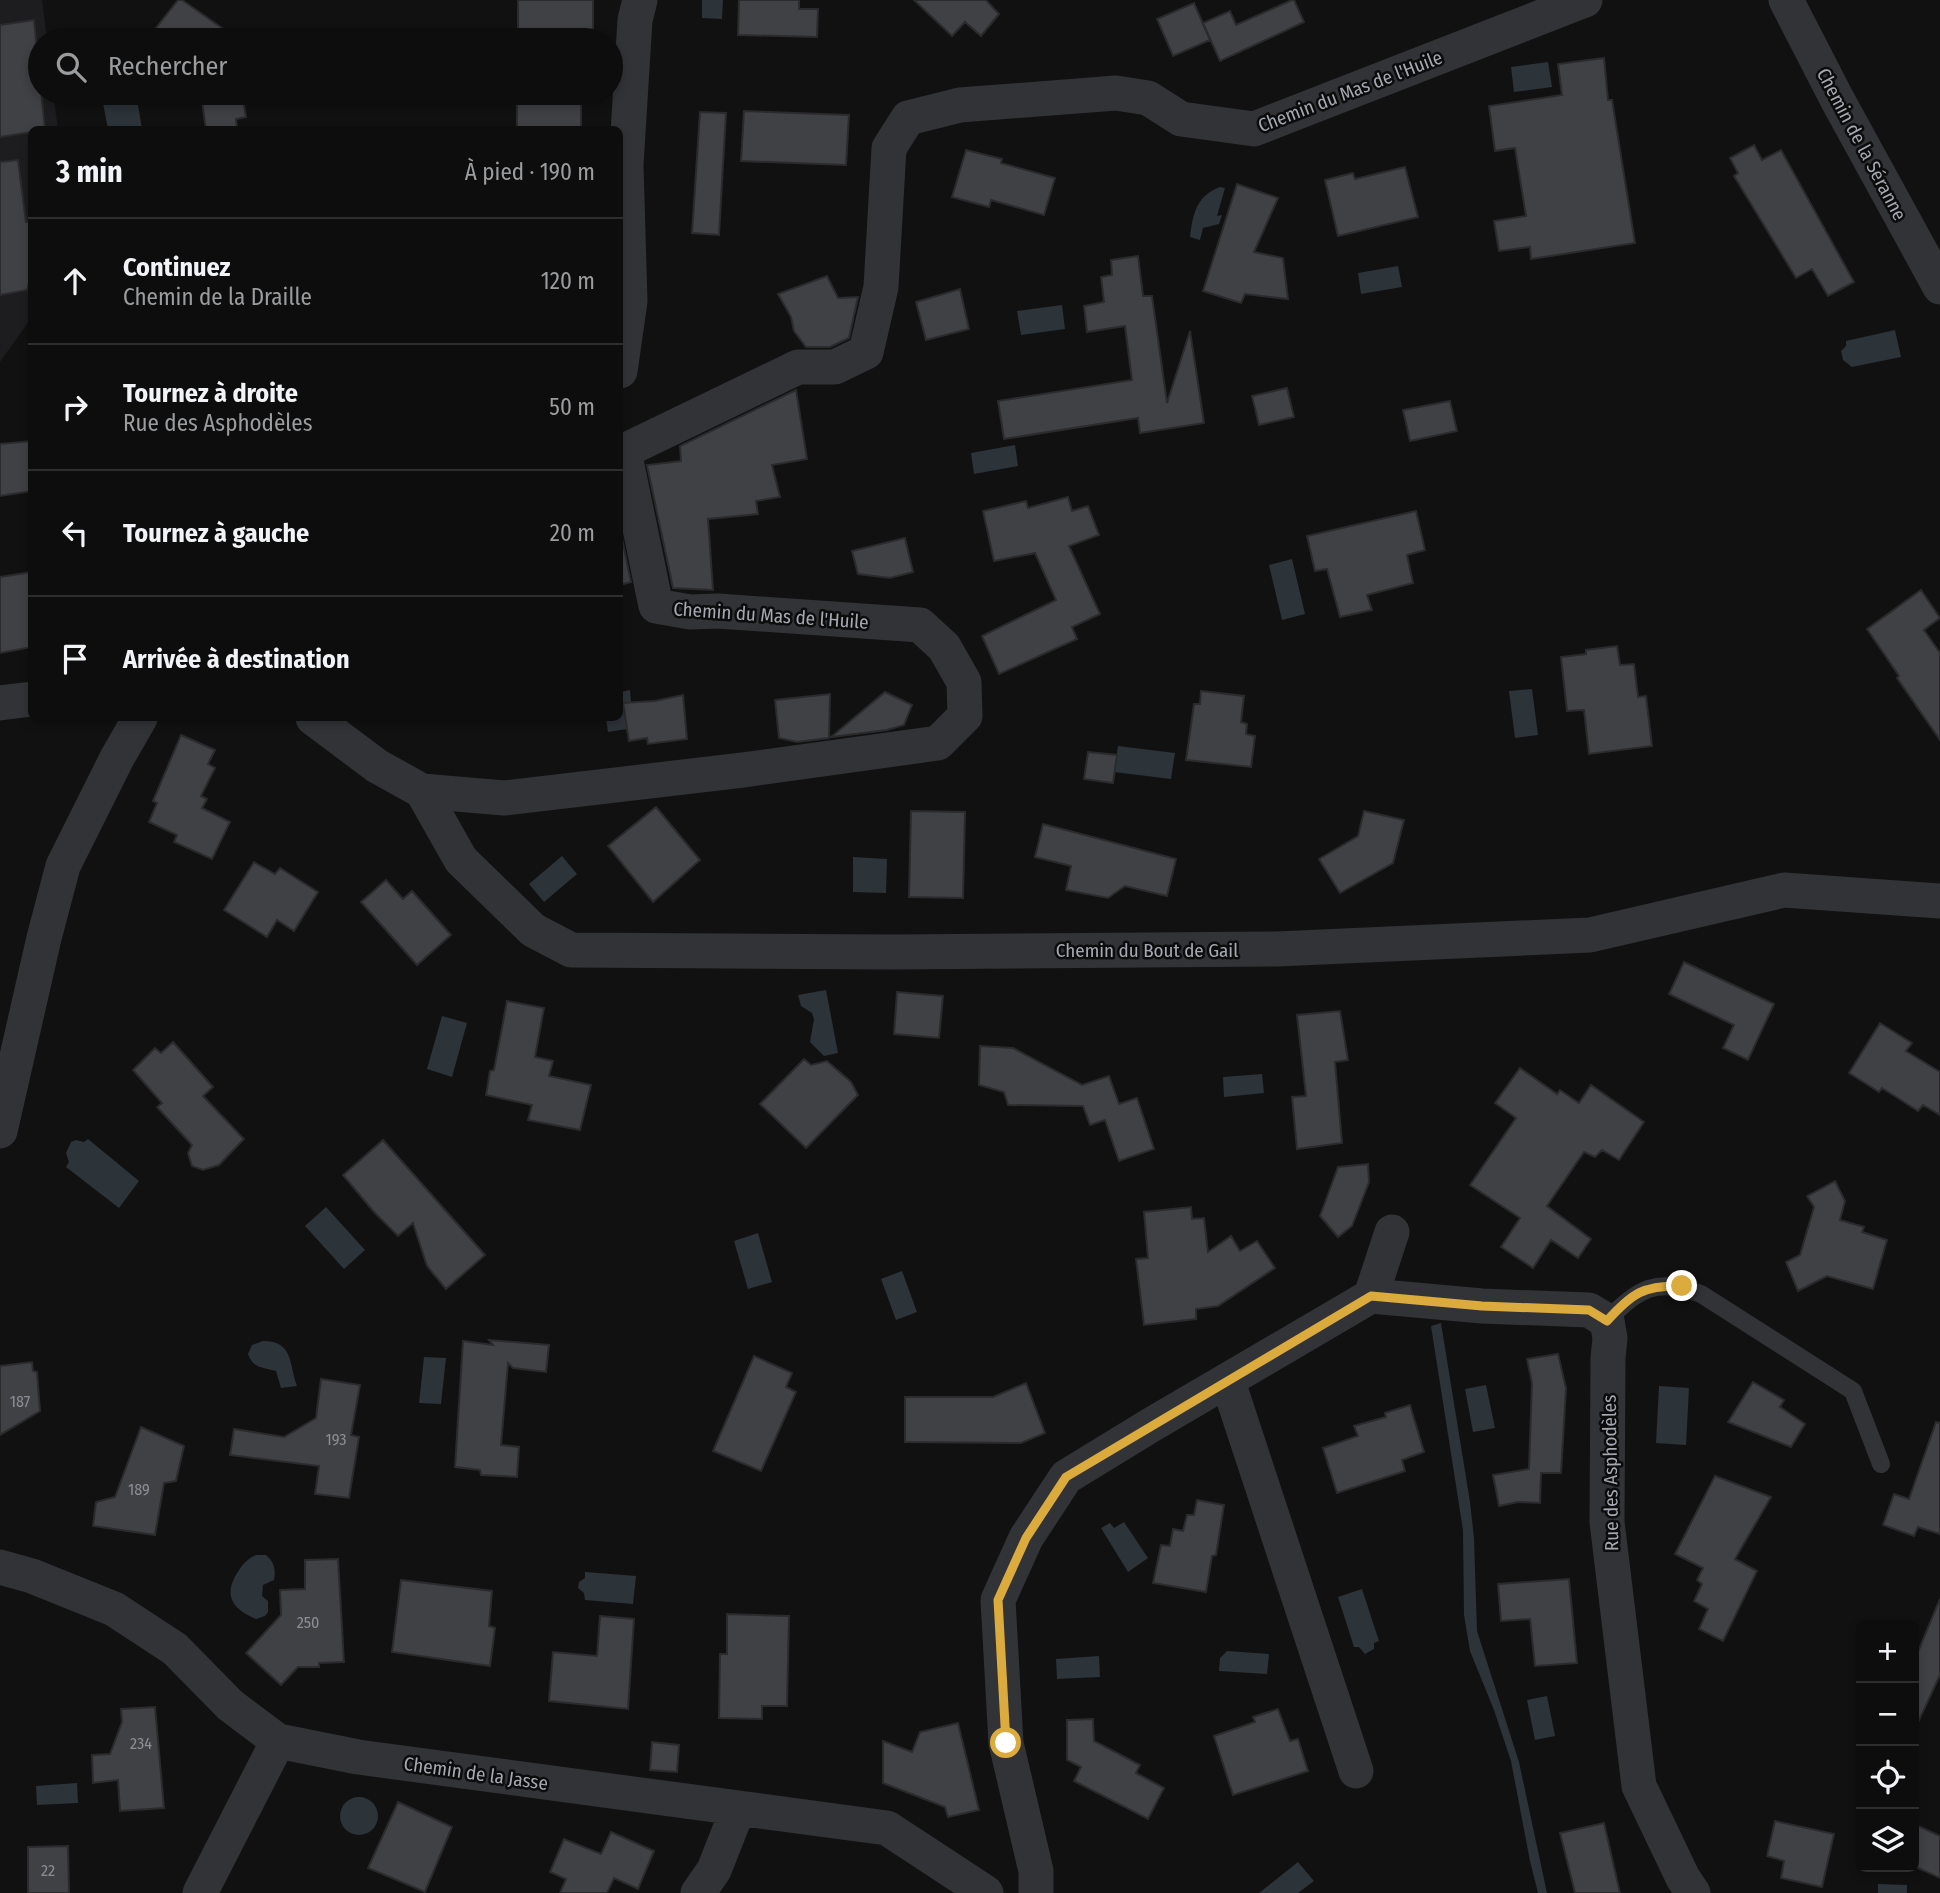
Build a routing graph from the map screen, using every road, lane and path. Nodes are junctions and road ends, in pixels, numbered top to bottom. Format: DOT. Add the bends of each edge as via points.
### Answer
graph roads {
  1 [pos="640,0"];
  2 [pos="1586,0"];
  3 [pos="1786,0"];
  4 [pos="1940,287"];
  5 [pos="623,350"];
  6 [pos="623,435"];
  7 [pos="623,440"];
  8 [pos="28,700"];
  9 [pos="0,703"];
  10 [pos="138,721"];
  11 [pos="317,721"];
  12 [pos="422,791"];
  13 [pos="1940,901"];
  14 [pos="0,1131"];
  15 [pos="1392,1232"];
  16 [pos="1371,1296"];
  17 [pos="1607,1321"];
  18 [pos="1228,1382"];
  19 [pos="1881,1464"];
  20 [pos="0,1567"];
  21 [pos="278,1741"];
  22 [pos="1356,1770"];
  23 [pos="738,1809"];
  24 [pos="200,1893"];
  25 [pos="698,1893"];
  26 [pos="986,1893"];
  27 [pos="1036,1893"];
  28 [pos="1693,1893"];
  1 -- 5 [label="street" via="626,165 630,301"];
  2 -- 6 [label="street, Chemin du Mas de l'Huile" via="1254,130 1181,119 1148,98 1116,93 960,105 908,118 889,148 881,287 866,352 835,367 798,367"];
  3 -- 4 [label="street, Chemin de la Séranne"];
  7 -- 12 [label="street, Chemin du Mas de l'Huile" via="656,606 690,612 920,625 944,647 964,682 965,716 938,743 756,769 504,798"];
  8 -- 9 [label="street"];
  10 -- 14 [label="street" via="63,866"];
  11 -- 12 [label="street, Chemin du Mas de l'Huile" via="377,766"];
  12 -- 13 [label="street, Chemin du Bout de Gail" via="461,860 533,930 571,950 1277,948 1590,935 1784,890"];
  15 -- 16 [label="street"];
  16 -- 17 [label="street" via="1589,1310"];
  16 -- 18 [label="street"];
  17 -- 19 [label="lane" via="1626,1300 1656,1285 1682,1286 1701,1294 1853,1391"];
  17 -- 28 [label="street, Rue des Asphodèles" via="1607,1522 1639,1786"];
  18 -- 22 [label="street"];
  18 -- 27 [label="street" via="1066,1477 1026,1538 998,1600 1006,1743 1036,1871"];
  20 -- 21 [label="street, Chemin de la Jasse" via="114,1609 175,1649 230,1705"];
  21 -- 23 [label="street, Chemin de la Jasse" via="358,1757"];
  21 -- 24 [label="street"];
  23 -- 25 [label="street" via="715,1870"];
  23 -- 26 [label="street, Chemin de la Jasse" via="887,1828"];
}
